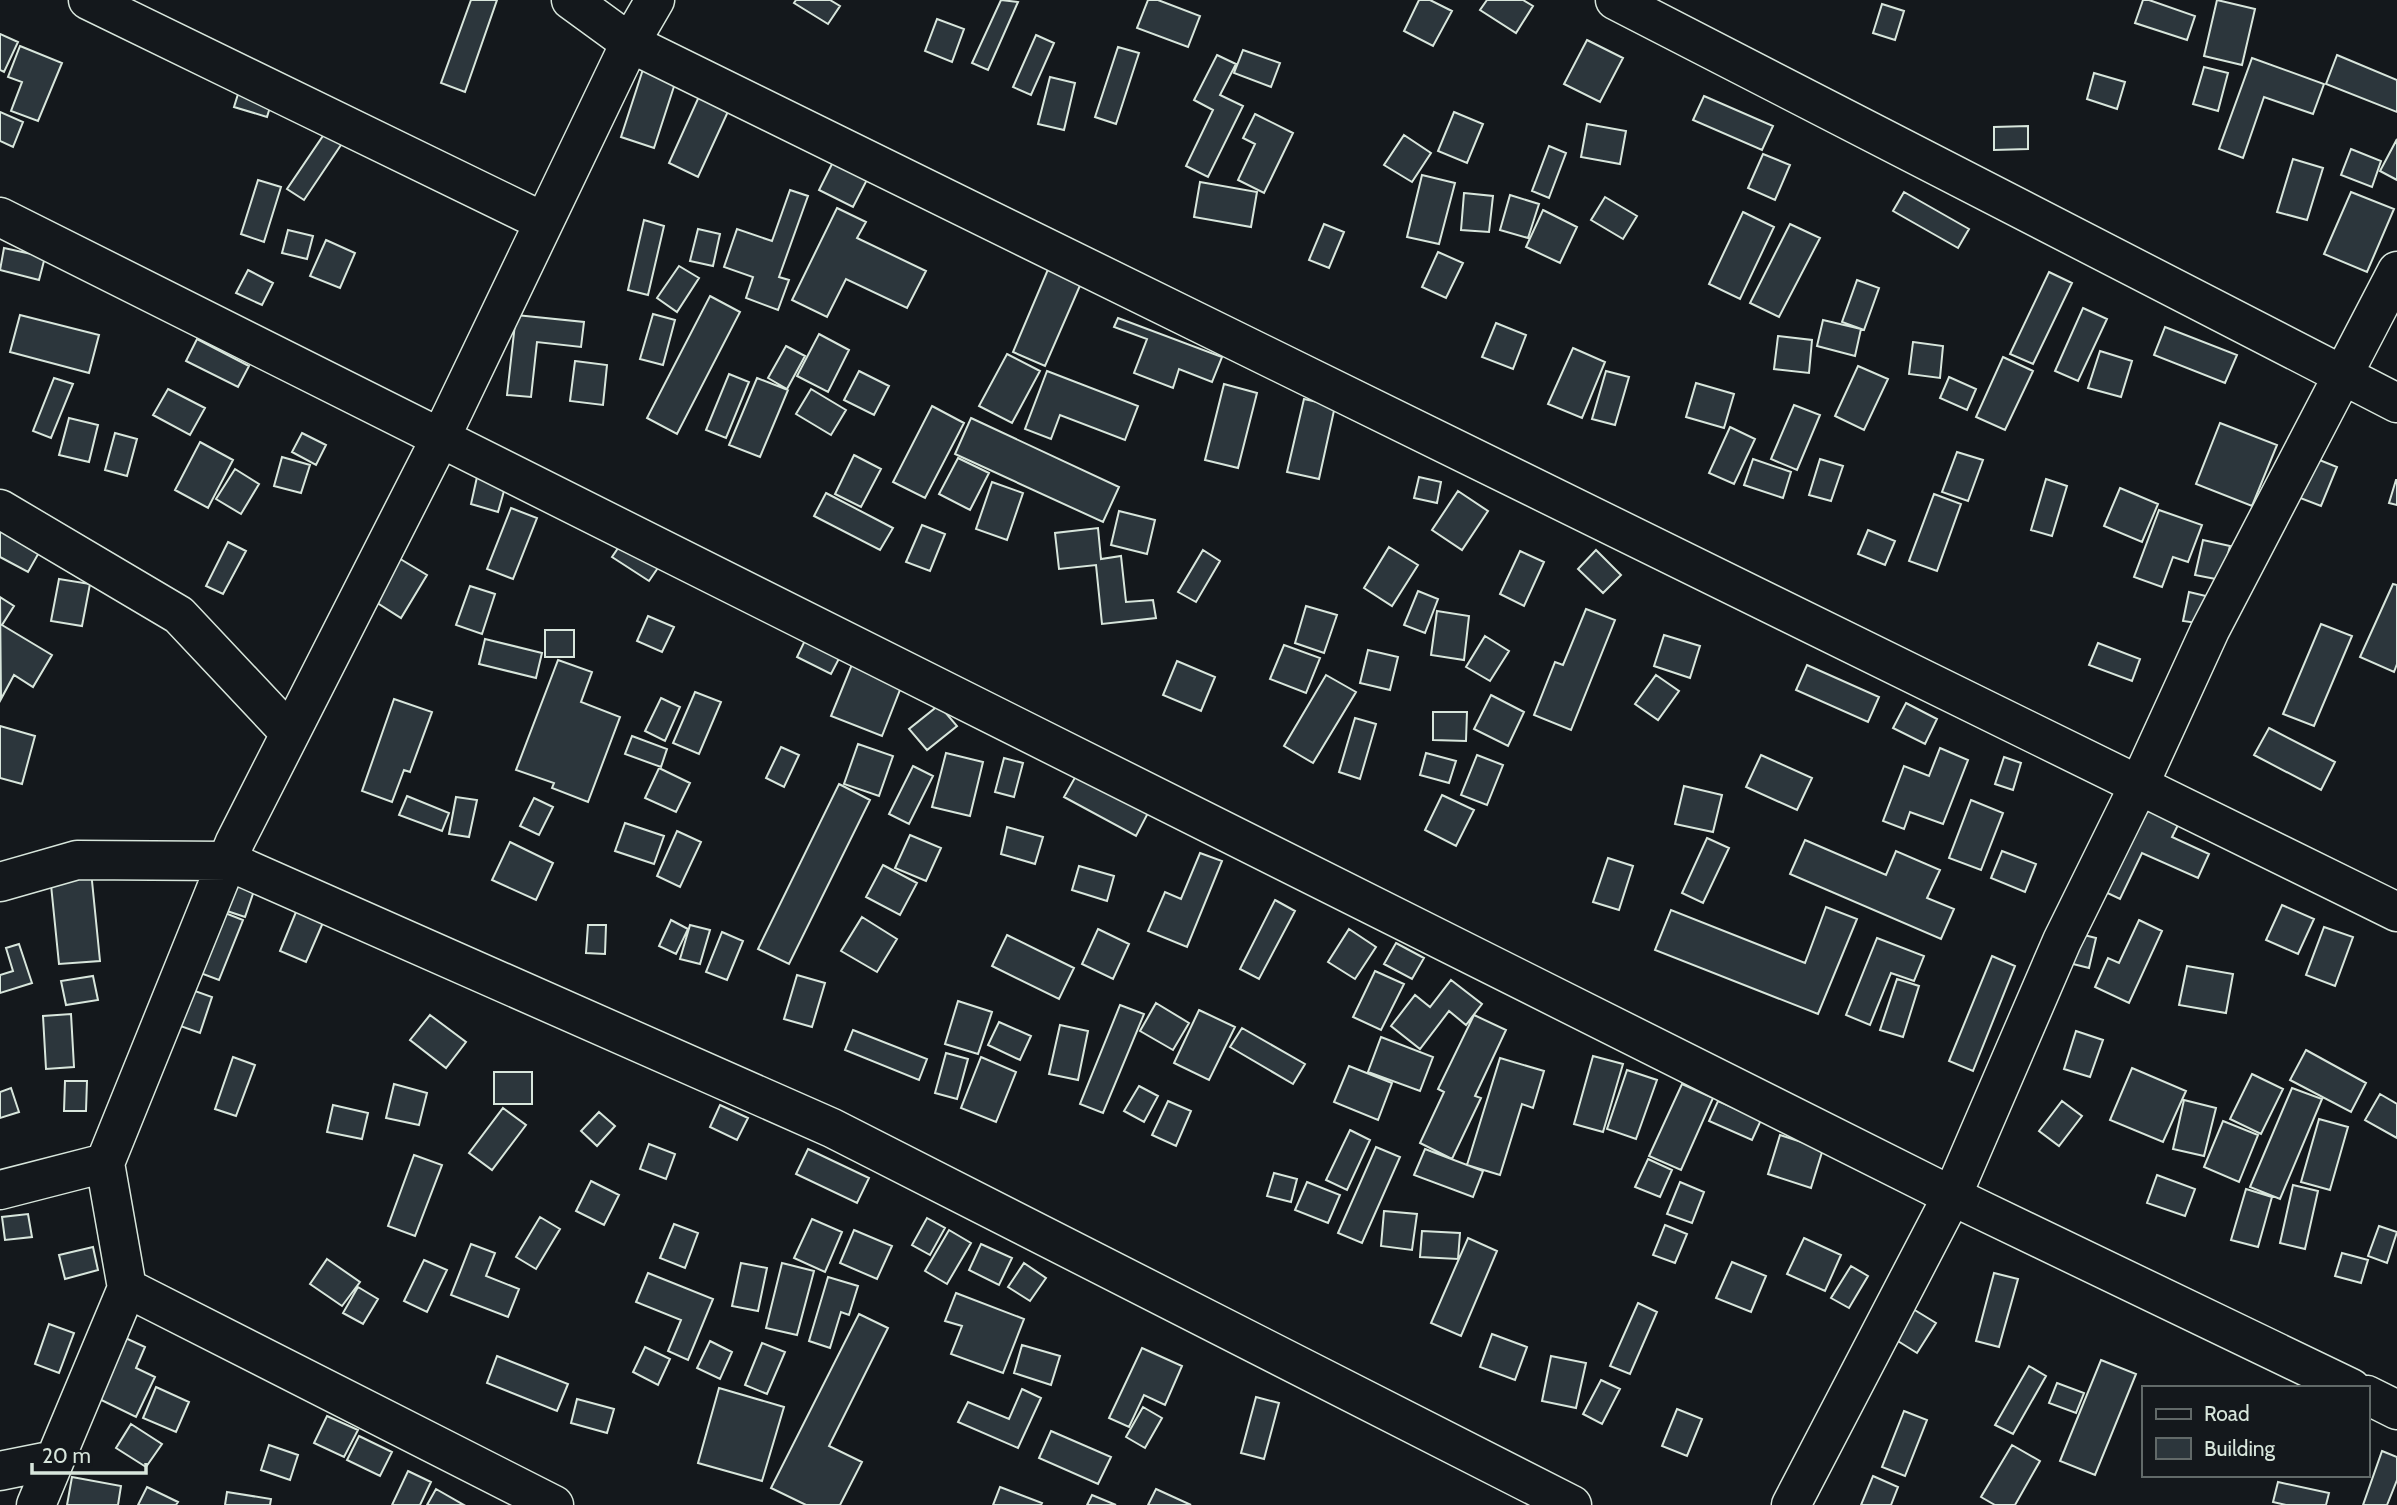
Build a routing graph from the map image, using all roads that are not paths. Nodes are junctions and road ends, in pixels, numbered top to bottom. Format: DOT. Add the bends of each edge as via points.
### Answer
graph roads {
  1 [pos="88,0"];
  2 [pos="571,0"];
  3 [pos="655,0"];
  4 [pos="1615,0"];
  5 [pos="630,43"];
  6 [pos="0,217"];
  7 [pos="544,222"];
  8 [pos="2397,271"];
  9 [pos="2344,376"];
  10 [pos="2397,403"];
  11 [pos="440,439"];
  12 [pos="0,509"];
  13 [pos="290,733"];
  14 [pos="2139,785"];
  15 [pos="228,861"];
  16 [pos="0,882"];
  17 [pos="2397,912"];
  18 [pos="105,1163"];
  19 [pos="0,1189"];
  20 [pos="1952,1196"];
  21 [pos="127,1288"];
  22 [pos="2347,1386"];
  23 [pos="2369,1396"];
  24 [pos="2397,1410"];
  25 [pos="54,1460"];
  26 [pos="0,1471"];
  27 [pos="36,1505"];
  28 [pos="554,1505"];
  29 [pos="1572,1505"];
  30 [pos="1791,1505"];
  1 -- 7 [label="street"];
  2 -- 5 [label="street"];
  3 -- 5 [label="street"];
  4 -- 9 [label="street"];
  5 -- 7 [label="street"];
  5 -- 14 [label="street"];
  6 -- 11 [label="street"];
  7 -- 11 [label="street"];
  8 -- 9 [label="street"];
  9 -- 10 [label="street"];
  9 -- 14 [label="street" via="2210,630"];
  11 -- 13 [label="street"];
  11 -- 20 [label="street"];
  12 -- 13 [label="street" via="179,615"];
  13 -- 15 [label="street"];
  14 -- 17 [label="street"];
  14 -- 20 [label="street" via="2062,940"];
  15 -- 16 [label="street" via="77,860"];
  15 -- 18 [label="street"];
  15 -- 29 [label="street" via="832,1128"];
  18 -- 19 [label="street"];
  18 -- 21 [label="street"];
  20 -- 22 [label="street"];
  20 -- 30 [label="street"];
  21 -- 25 [label="street"];
  21 -- 28 [label="street"];
  23 -- 24 [label="street"];
  25 -- 26 [label="street"];
  25 -- 27 [label="street"];
}
